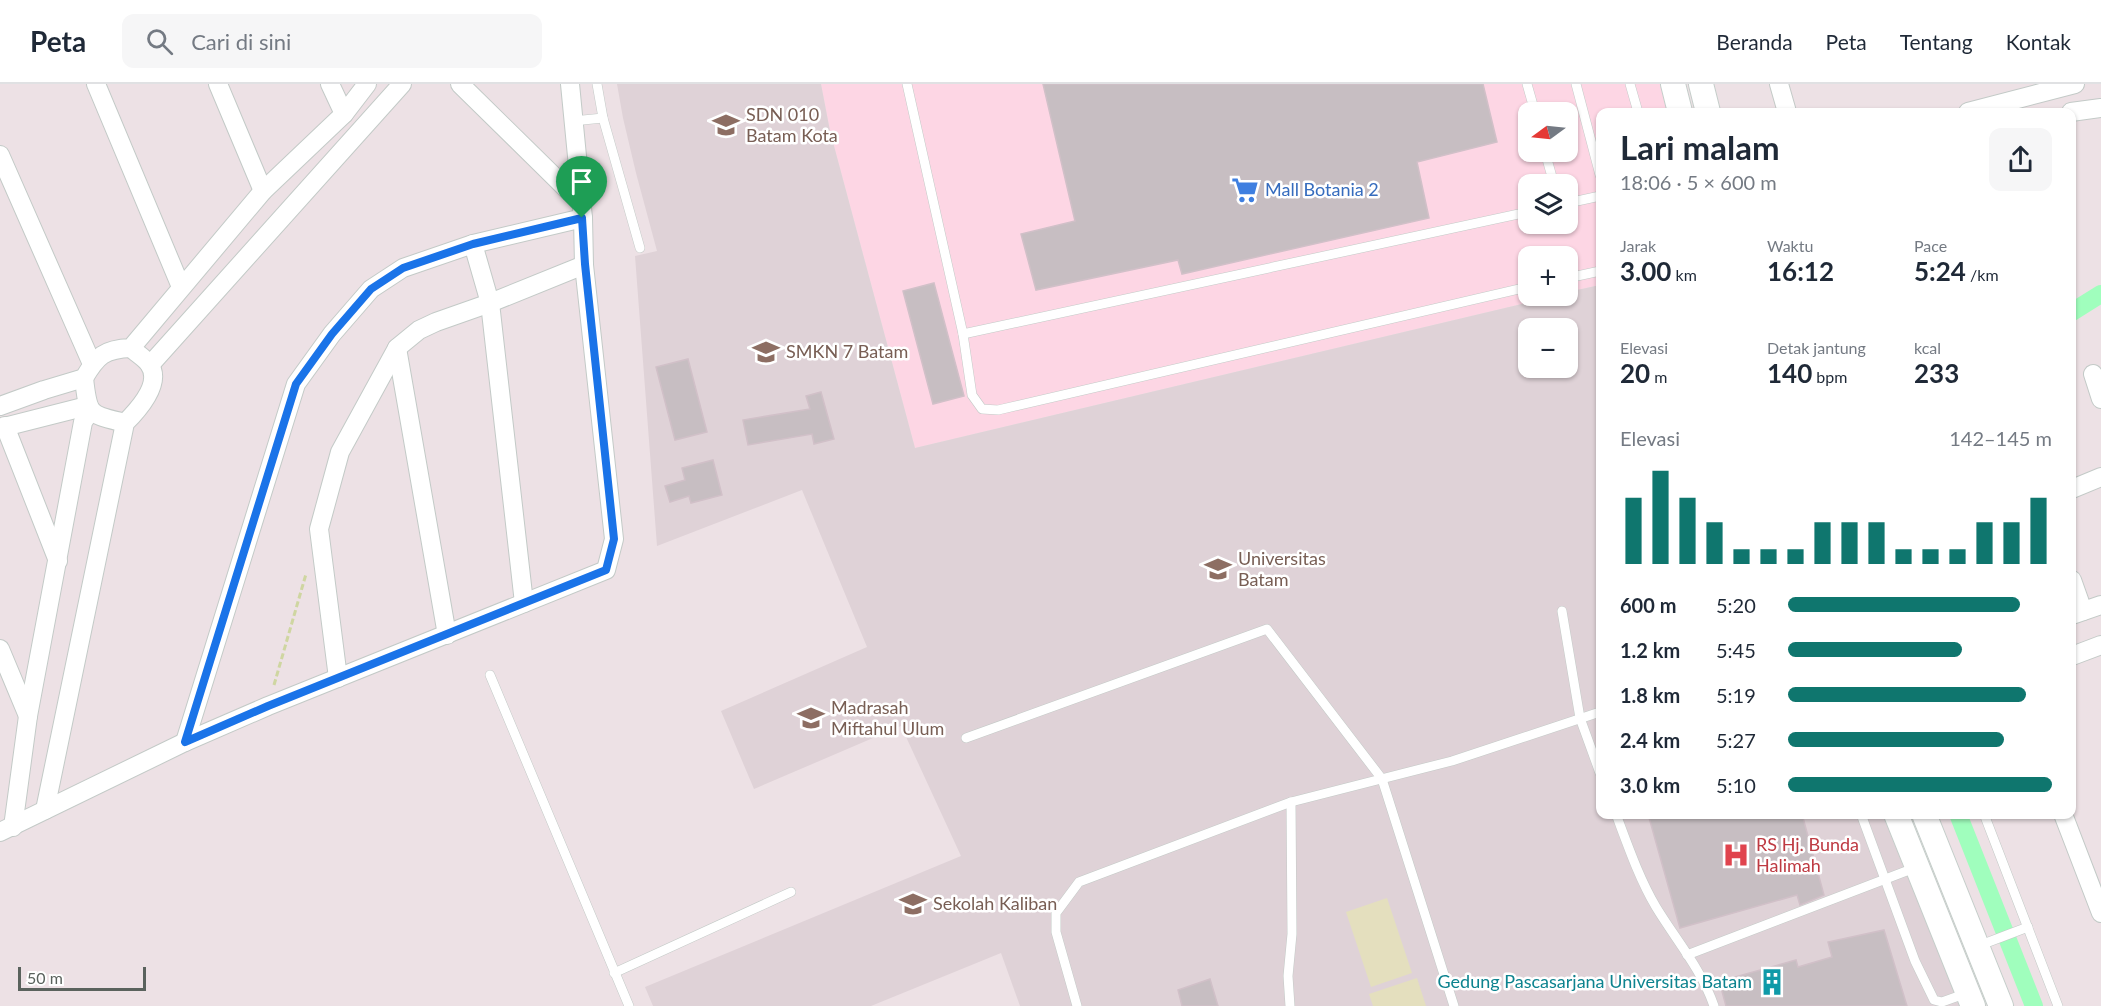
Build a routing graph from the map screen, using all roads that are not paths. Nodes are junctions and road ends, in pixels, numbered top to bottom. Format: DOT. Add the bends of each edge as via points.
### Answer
graph roads {
  1 [pos="96,84"];
  2 [pos="218,84"];
  3 [pos="330,84"];
  4 [pos="368,84"];
  5 [pos="402,84"];
  6 [pos="460,84"];
  7 [pos="570,84"];
  8 [pos="597,84"];
  9 [pos="908,84"];
  10 [pos="1527,84"];
  11 [pos="1576,84"];
  12 [pos="1630,84"];
  13 [pos="1673,84"];
  14 [pos="1701,84"];
  15 [pos="1779,84"];
  16 [pos="2073,84"];
  17 [pos="1532,102"];
  18 [pos="1637,108"];
  19 [pos="1679,108"];
  20 [pos="1707,108"];
  21 [pos="1786,108"];
  22 [pos="1983,108"];
  23 [pos="2074,108"];
  24 [pos="2101,108"];
  25 [pos="2076,112"];
  26 [pos="344,114"];
  27 [pos="603,118"];
  28 [pos="573,121"];
  29 [pos="0,155"];
  30 [pos="1596,160"];
  31 [pos="263,191"];
  32 [pos="1596,197"];
  33 [pos="1578,201"];
  34 [pos="581,210"];
  35 [pos="1518,214"];
  36 [pos="473,244"];
  37 [pos="640,248"];
  38 [pos="585,264"];
  39 [pos="1596,272"];
  40 [pos="1578,276"];
  41 [pos="181,287"];
  42 [pos="1518,289"];
  43 [pos="490,303"];
  44 [pos="963,334"];
  45 [pos="131,348"];
  46 [pos="397,348"];
  47 [pos="150,365"];
  48 [pos="88,371"];
  49 [pos="2092,374"];
  50 [pos="2101,399"];
  51 [pos="0,406"];
  52 [pos="89,408"];
  53 [pos="125,423"];
  54 [pos="3,427"];
  55 [pos="2101,477"];
  56 [pos="2076,487"];
  57 [pos="58,561"];
  58 [pos="524,603"];
  59 [pos="2101,605"];
  60 [pos="1562,611"];
  61 [pos="2077,613"];
  62 [pos="447,635"];
  63 [pos="0,649"];
  64 [pos="2099,651"];
  65 [pos="2076,655"];
  66 [pos="490,675"];
  67 [pos="338,678"];
  68 [pos="1596,713"];
  69 [pos="28,716"];
  70 [pos="1580,718"];
  71 [pos="966,738"];
  72 [pos="185,742"];
  73 [pos="1596,762"];
  74 [pos="1382,779"];
  75 [pos="1291,802"];
  76 [pos="45,810"];
  77 [pos="1618,819"];
  78 [pos="1863,819"];
  79 [pos="1898,819"];
  80 [pos="1926,819"];
  81 [pos="1986,819"];
  82 [pos="2065,819"];
  83 [pos="6,830"];
  84 [pos="1917,867"];
  85 [pos="1885,881"];
  86 [pos="791,892"];
  87 [pos="2101,913"];
  88 [pos="2028,927"];
  89 [pos="1987,942"];
  90 [pos="1687,955"];
  91 [pos="615,974"];
  92 [pos="1970,999"];
  93 [pos="629,1006"];
  94 [pos="1077,1006"];
  95 [pos="1290,1006"];
  96 [pos="1454,1006"];
  97 [pos="1714,1006"];
  98 [pos="2001,1006"];
  99 [pos="2058,1006"];
  1 -- 41 [label="street"];
  2 -- 31 [label="street"];
  3 -- 26 [label="street"];
  4 -- 26 [label="street"];
  5 -- 47 [label="street"];
  6 -- 34 [label="street"];
  7 -- 28 [label="street"];
  8 -- 27 [label="lane"];
  9 -- 44 [label="lane"];
  10 -- 17 [label="lane"];
  11 -- 30 [label="lane"];
  12 -- 18 [label="lane"];
  13 -- 19 [label="main road"];
  14 -- 20 [label="main road"];
  15 -- 21 [label="street"];
  16 -- 22 [label="street"];
  16 -- 23 [label="street"];
  24 -- 25 [label="street"];
  26 -- 31 [label="street"];
  27 -- 28 [label="lane"];
  27 -- 37 [label="lane"];
  28 -- 34 [label="street"];
  29 -- 48 [label="street"];
  31 -- 41 [label="street"];
  32 -- 33 [label="lane"];
  34 -- 36 [label="street"];
  34 -- 38 [label="street"];
  35 -- 44 [label="lane"];
  36 -- 43 [label="street"];
  36 -- 72 [label="street" via="403,268 371,289 296,384"];
  38 -- 43 [label="street"];
  38 -- 58 [label="street" via="614,539 606,570"];
  39 -- 40 [label="lane"];
  41 -- 45 [label="street"];
  42 -- 44 [label="lane" via="998,410 982,409 972,395"];
  43 -- 46 [label="street" via="418,330"];
  43 -- 58 [label="street"];
  45 -- 47 [label="street"];
  45 -- 48 [label="street" via="101,354"];
  46 -- 62 [label="street"];
  46 -- 67 [label="street" via="340,452 319,529"];
  47 -- 53 [label="street" via="154,378 147,395"];
  48 -- 51 [label="street"];
  48 -- 52 [label="street"];
  49 -- 50 [label="street"];
  52 -- 53 [label="street" via="101,417"];
  52 -- 54 [label="street"];
  52 -- 57 [label="street" via="83,422"];
  53 -- 76 [label="street"];
  54 -- 57 [label="street"];
  55 -- 56 [label="street"];
  57 -- 69 [label="street"];
  58 -- 62 [label="street"];
  59 -- 61 [label="street"];
  60 -- 70 [label="lane"];
  62 -- 67 [label="street"];
  63 -- 69 [label="street"];
  64 -- 65 [label="street"];
  66 -- 91 [label="lane"];
  67 -- 72 [label="street"];
  68 -- 70 [label="lane"];
  69 -- 83 [label="street"];
  70 -- 73 [label="lane"];
  70 -- 74 [label="lane" via="1452,761"];
  71 -- 74 [label="lane" via="1267,629"];
  72 -- 76 [label="street"];
  74 -- 75 [label="lane"];
  74 -- 96 [label="lane"];
  75 -- 94 [label="lane" via="1079,882 1056,913 1056,932"];
  75 -- 95 [label="lane"];
  76 -- 83 [label="street"];
  77 -- 90 [label="lane" via="1656,907"];
  78 -- 85 [label="lane"];
  79 -- 84 [label="main road"];
  80 -- 89 [label="main road"];
  81 -- 88 [label="lane"];
  82 -- 87 [label="street"];
  84 -- 85 [label="lane"];
  84 -- 92 [label="main road"];
  85 -- 90 [label="lane"];
  85 -- 92 [label="lane" via="1934,1000"];
  86 -- 91 [label="lane"];
  88 -- 89 [label="lane"];
  88 -- 99 [label="lane"];
  89 -- 98 [label="main road"];
  90 -- 97 [label="lane" via="1707,985"];
  91 -- 93 [label="lane"];
}
